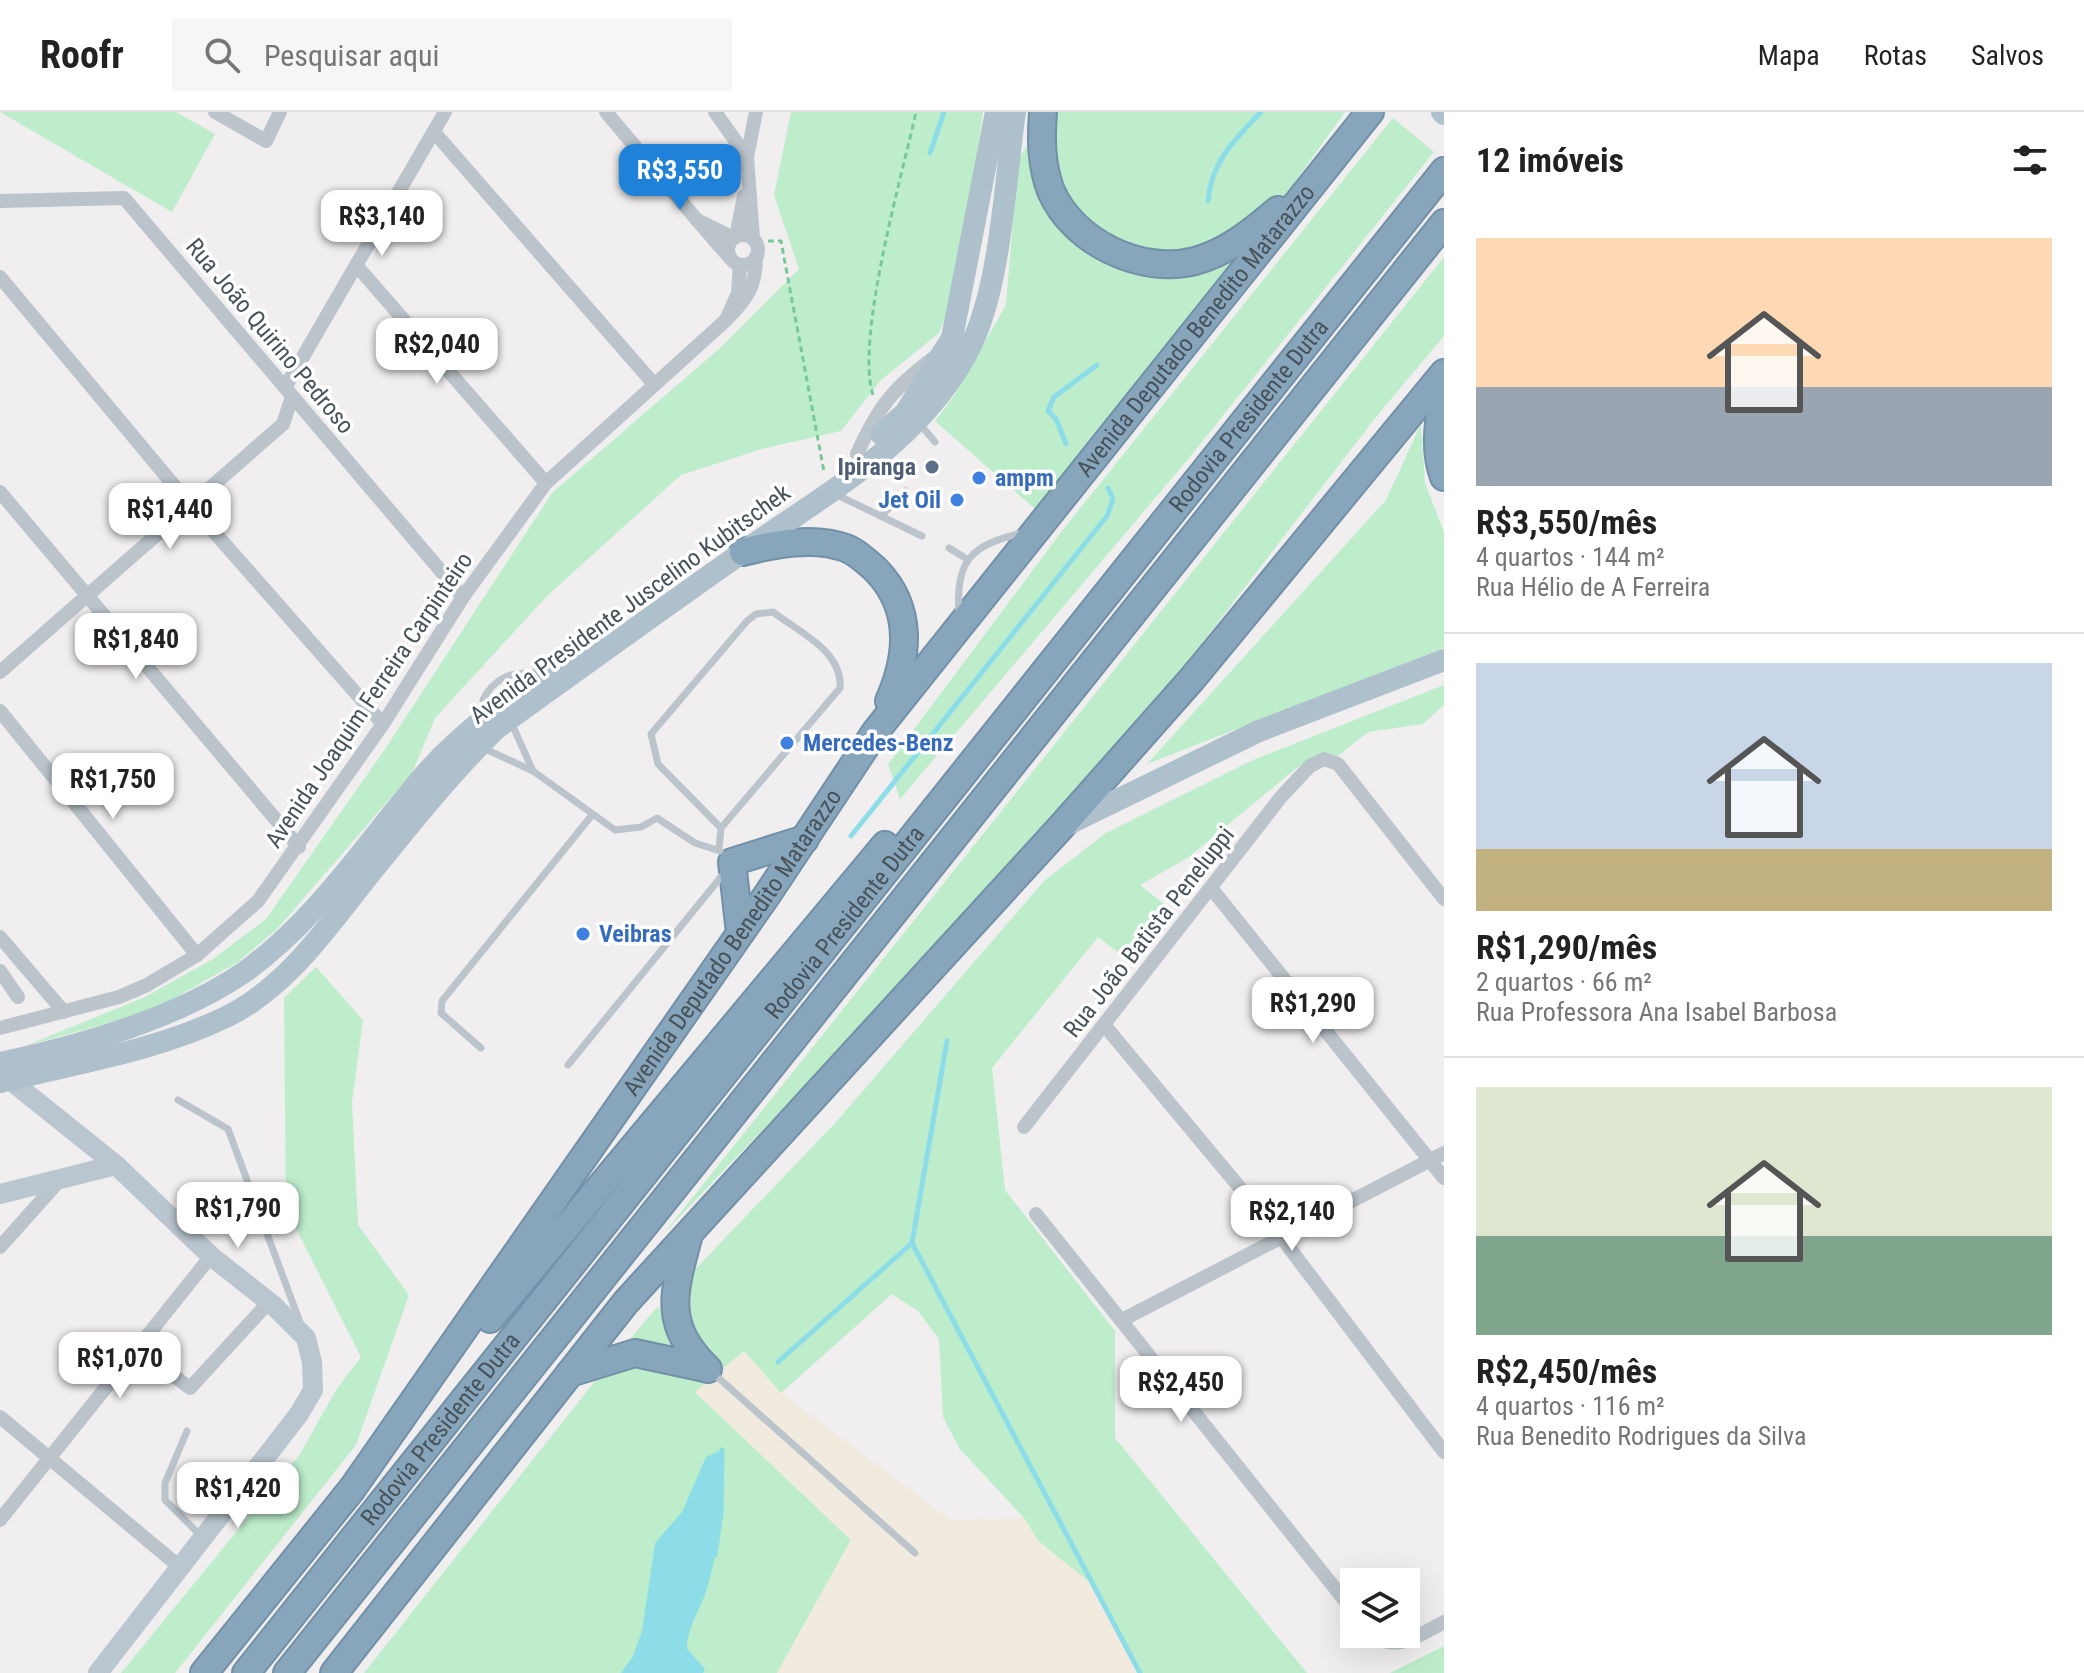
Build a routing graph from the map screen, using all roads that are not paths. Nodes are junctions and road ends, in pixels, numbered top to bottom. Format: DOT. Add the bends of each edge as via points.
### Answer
graph roads {
  1 [pos="215,112"];
  2 [pos="280,112"];
  3 [pos="445,112"];
  4 [pos="606,112"];
  5 [pos="715,112"];
  6 [pos="756,112"];
  7 [pos="996,112"];
  8 [pos="1015,112"];
  9 [pos="1043,112"];
  10 [pos="1370,112"];
  11 [pos="434,132"];
  12 [pos="747,157"];
  13 [pos="1444,171"];
  14 [pos="1318,178"];
  15 [pos="746,184"];
  16 [pos="0,201"];
  17 [pos="697,220"];
  18 [pos="1444,223"];
  19 [pos="735,238"];
  20 [pos="755,246"];
  21 [pos="735,261"];
  22 [pos="356,265"];
  23 [pos="0,277"];
  24 [pos="726,320"];
  25 [pos="945,349"];
  26 [pos="1444,373"];
  27 [pos="653,383"];
  28 [pos="289,392"];
  29 [pos="1444,394"];
  30 [pos="919,422"];
  31 [pos="935,442"];
  32 [pos="857,454"];
  33 [pos="1444,477"];
  34 [pos="546,483"];
  35 [pos="827,485"];
  36 [pos="906,491"];
  37 [pos="0,492"];
  38 [pos="192,507"];
  39 [pos="881,516"];
  40 [pos="1037,530"];
  41 [pos="922,536"];
  42 [pos="949,548"];
  43 [pos="743,552"];
  44 [pos="967,559"];
  45 [pos="90,595"];
  46 [pos="463,597"];
  47 [pos="960,626"];
  48 [pos="1444,660"];
  49 [pos="1052,661"];
  50 [pos="0,672"];
  51 [pos="0,711"];
  52 [pos="498,721"];
  53 [pos="383,724"];
  54 [pos="876,731"];
  55 [pos="479,746"];
  56 [pos="533,771"];
  57 [pos="592,815"];
  58 [pos="1061,827"];
  59 [pos="721,828"];
  60 [pos="805,839"];
  61 [pos="299,847"];
  62 [pos="725,856"];
  63 [pos="1211,888"];
  64 [pos="1444,899"];
  65 [pos="740,933"];
  66 [pos="0,937"];
  67 [pos="197,955"];
  68 [pos="0,971"];
  69 [pos="18,997"];
  70 [pos="64,1012"];
  71 [pos="1105,1026"];
  72 [pos="0,1028"];
  73 [pos="481,1048"];
  74 [pos="568,1065"];
  75 [pos="3,1075"];
  76 [pos="178,1100"];
  77 [pos="1024,1127"];
  78 [pos="1444,1153"];
  79 [pos="1430,1160"];
  80 [pos="116,1165"];
  81 [pos="1444,1178"];
  82 [pos="58,1182"];
  83 [pos="0,1194"];
  84 [pos="1036,1214"];
  85 [pos="690,1231"];
  86 [pos="1281,1237"];
  87 [pos="0,1247"];
  88 [pos="211,1256"];
  89 [pos="269,1302"];
  90 [pos="1122,1320"];
  91 [pos="306,1338"];
  92 [pos="137,1348"];
  93 [pos="570,1373"];
  94 [pos="716,1375"];
  95 [pos="0,1417"];
  96 [pos="187,1431"];
  97 [pos="1444,1452"];
  98 [pos="49,1459"];
  99 [pos="352,1489"];
  100 [pos="0,1520"];
  101 [pos="203,1539"];
  102 [pos="915,1553"];
  103 [pos="181,1568"];
  104 [pos="1340,1594"];
  105 [pos="1444,1622"];
  106 [pos="1420,1634"];
  107 [pos="98,1673"];
  108 [pos="204,1673"];
  109 [pos="246,1673"];
  110 [pos="287,1673"];
  111 [pos="334,1673"];
  1 -- 2 [label="street" via="266,141"];
  3 -- 11 [label="street"];
  4 -- 17 [label="street"];
  5 -- 12 [label="street"];
  6 -- 12 [label="street"];
  7 -- 25 [label="main road, Avenida Presidente Juscelino Kubitschek" via="952,338"];
  8 -- 30 [label="main road, Avenida Presidente Juscelino Kubitschek" via="990,282 973,342"];
  9 -- 14 [label="highway" via="1041,150 1052,192 1076,225 1107,250 1148,263 1194,261 1239,242"];
  10 -- 14 [label="highway, Avenida Deputado Benedito Matarazzo"];
  11 -- 22 [label="street"];
  11 -- 27 [label="street"];
  12 -- 15 [label="street"];
  13 -- 49 [label="highway, Rodovia Presidente Dutra"];
  14 -- 40 [label="highway, Avenida Deputado Benedito Matarazzo"];
  15 -- 19 [label="street"];
  15 -- 20 [label="street, Avenida Joaquim Ferreira Carpinteiro"];
  16 -- 28 [label="street, Rua João Quirino Pedroso" via="124,198"];
  17 -- 19 [label="street"];
  17 -- 21 [label="street"];
  18 -- 110 [label="highway, Rodovia Presidente Dutra"];
  19 -- 20 [label="street" via="744,235"];
  19 -- 21 [label="street" via="729,245"];
  20 -- 21 [label="street"];
  20 -- 24 [label="street, Avenida Joaquim Ferreira Carpinteiro" via="756,280 749,298"];
  21 -- 24 [label="street" via="738,293"];
  22 -- 28 [label="street"];
  22 -- 34 [label="street"];
  23 -- 38 [label="street"];
  24 -- 27 [label="street, Avenida Joaquim Ferreira Carpinteiro"];
  25 -- 32 [label="main road, Avenida Presidente Juscelino Kubitschek" via="905,413"];
  25 -- 32 [label="street" via="901,381 878,411"];
  26 -- 58 [label="highway" via="1192,679"];
  27 -- 34 [label="street, Avenida Joaquim Ferreira Carpinteiro"];
  28 -- 38 [label="street" via="283,424"];
  28 -- 46 [label="street, Rua João Quirino Pedroso"];
  29 -- 33 [label="highway" via="1438,420"];
  30 -- 31 [label="lane"];
  30 -- 35 [label="main road, Avenida Presidente Juscelino Kubitschek"];
  32 -- 35 [label="main road, Avenida Presidente Juscelino Kubitschek"];
  34 -- 46 [label="street, Avenida Joaquim Ferreira Carpinteiro"];
  35 -- 39 [label="lane"];
  35 -- 43 [label="main road, Avenida Presidente Juscelino Kubitschek"];
  35 -- 52 [label="main road, Avenida Presidente Juscelino Kubitschek" via="542,677"];
  36 -- 39 [label="lane"];
  37 -- 45 [label="street"];
  38 -- 45 [label="street"];
  38 -- 53 [label="street"];
  39 -- 41 [label="lane"];
  40 -- 44 [label="lane" via="982,547"];
  40 -- 47 [label="highway, Avenida Deputado Benedito Matarazzo"];
  42 -- 44 [label="lane"];
  43 -- 52 [label="main road, Avenida Presidente Juscelino Kubitschek"];
  43 -- 54 [label="highway" via="784,542 846,548 888,583 902,610 906,637 902,671"];
  44 -- 47 [label="lane" via="957,589"];
  45 -- 50 [label="street"];
  45 -- 61 [label="street"];
  46 -- 53 [label="street, Avenida Joaquim Ferreira Carpinteiro"];
  47 -- 54 [label="highway, Avenida Deputado Benedito Matarazzo"];
  48 -- 58 [label="main road" via="1259,731"];
  49 -- 99 [label="highway" via="833,903"];
  49 -- 109 [label="highway, Rodovia Presidente Dutra"];
  51 -- 67 [label="street"];
  52 -- 55 [label="main road, Avenida Presidente Juscelino Kubitschek"];
  52 -- 56 [label="lane"];
  52 -- 75 [label="main road, Avenida Presidente Juscelino Kubitschek" via="429,770 288,933 245,971 199,1000"];
  53 -- 61 [label="street, Avenida Joaquim Ferreira Carpinteiro"];
  54 -- 60 [label="highway, Avenida Deputado Benedito Matarazzo"];
  55 -- 56 [label="lane"];
  55 -- 75 [label="main road, Avenida Presidente Juscelino Kubitschek" via="447,776 304,957 267,990 229,1016 155,1045"];
  56 -- 57 [label="lane"];
  57 -- 62 [label="lane" via="615,830 641,827 657,818"];
  57 -- 73 [label="lane" via="442,1001 441,1013 448,1022"];
  58 -- 85 [label="highway"];
  59 -- 59 [label="lane" via="658,764 651,734 747,621 773,612 831,656 841,676 840,688"];
  59 -- 62 [label="lane"];
  60 -- 62 [label="highway"];
  60 -- 65 [label="highway, Avenida Deputado Benedito Matarazzo"];
  61 -- 67 [label="street, Avenida Joaquim Ferreira Carpinteiro" via="258,901"];
  62 -- 65 [label="highway"];
  62 -- 74 [label="lane"];
  63 -- 64 [label="street, Rua João Batista Peneluppi" via="1281,797 1310,766 1324,759 1338,764"];
  63 -- 71 [label="street, Rua João Batista Peneluppi"];
  63 -- 79 [label="street"];
  65 -- 99 [label="highway, Avenida Deputado Benedito Matarazzo"];
  66 -- 70 [label="street"];
  67 -- 70 [label="street, Avenida Joaquim Ferreira Carpinteiro" via="119,997"];
  68 -- 69 [label="street"];
  70 -- 72 [label="street, Avenida Joaquim Ferreira Carpinteiro"];
  71 -- 77 [label="street, Rua João Batista Peneluppi"];
  71 -- 86 [label="street"];
  75 -- 80 [label="main road"];
  76 -- 91 [label="lane" via="228,1129"];
  78 -- 79 [label="street"];
  79 -- 81 [label="street"];
  79 -- 86 [label="street"];
  80 -- 82 [label="main road"];
  80 -- 88 [label="main road"];
  82 -- 83 [label="main road"];
  82 -- 87 [label="street"];
  84 -- 90 [label="street"];
  85 -- 93 [label="highway"];
  85 -- 94 [label="highway" via="674,1318 687,1348"];
  86 -- 90 [label="street"];
  86 -- 97 [label="street"];
  88 -- 89 [label="main road"];
  88 -- 92 [label="street"];
  89 -- 91 [label="main road"];
  89 -- 92 [label="street" via="190,1388"];
  90 -- 104 [label="street"];
  91 -- 101 [label="main road" via="313,1390"];
  92 -- 98 [label="street"];
  93 -- 94 [label="highway" via="635,1353"];
  93 -- 111 [label="highway"];
  94 -- 102 [label="lane"];
  95 -- 98 [label="street"];
  96 -- 101 [label="lane" via="165,1483 165,1500"];
  98 -- 100 [label="street"];
  98 -- 103 [label="street"];
  99 -- 108 [label="highway, Avenida Deputado Benedito Matarazzo"];
  101 -- 103 [label="main road"];
  103 -- 107 [label="main road"];
  105 -- 106 [label="street"];
}
